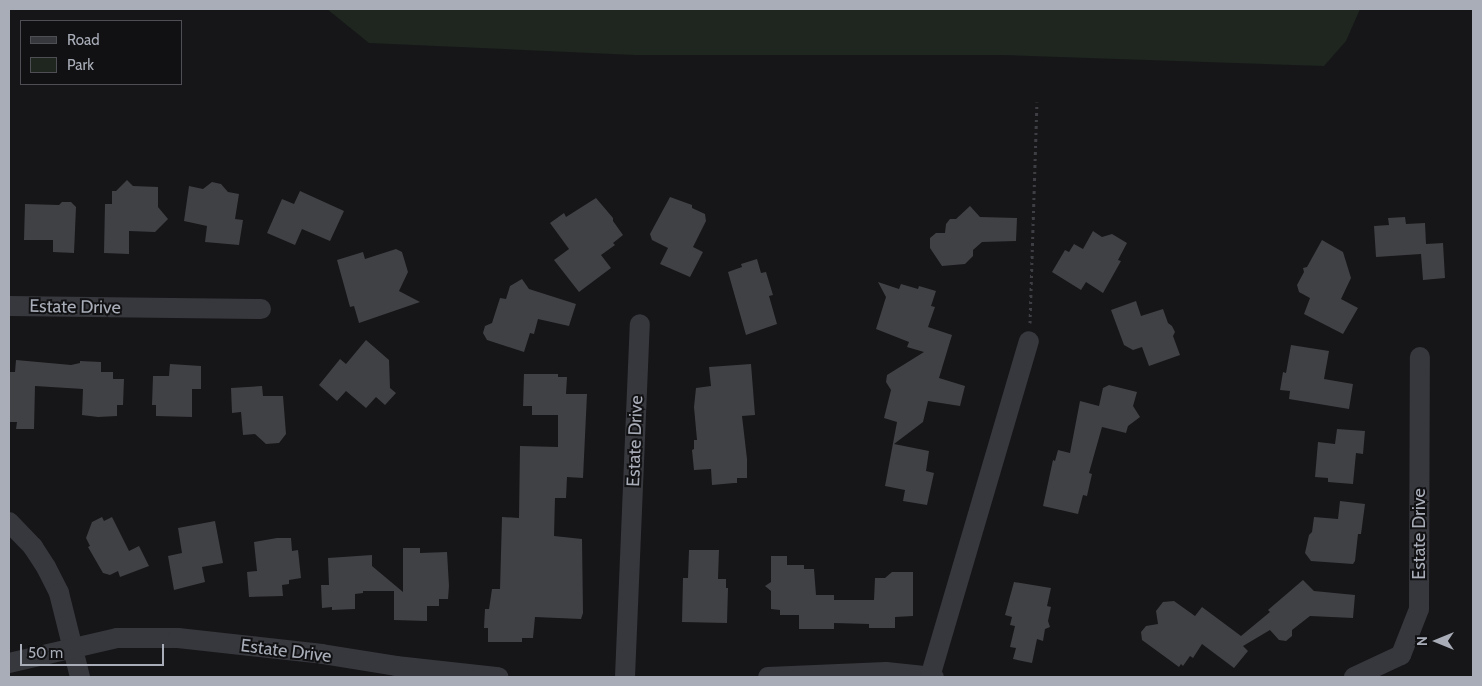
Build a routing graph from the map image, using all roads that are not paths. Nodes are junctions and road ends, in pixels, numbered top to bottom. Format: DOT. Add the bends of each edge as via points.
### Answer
graph roads {
  1 [pos="9,306"];
  2 [pos="261,309"];
  3 [pos="640,324"];
  4 [pos="1030,341"];
  5 [pos="1420,357"];
  6 [pos="9,522"];
  7 [pos="74,649"];
  8 [pos="9,663"];
  9 [pos="80,677"];
  10 [pos="498,677"];
  11 [pos="625,677"];
  12 [pos="768,677"];
  13 [pos="930,677"];
  14 [pos="934,677"];
  15 [pos="1354,677"];
  1 -- 2 [label="street, Estate Drive"];
  3 -- 11 [label="street, Estate Drive"];
  4 -- 13 [label="street"];
  5 -- 15 [label="street, Estate Drive" via="1419,609 1401,656"];
  6 -- 7 [label="street" via="33,547 46,567 59,593"];
  7 -- 8 [label="street, Estate Drive"];
  7 -- 9 [label="street"];
  7 -- 10 [label="street, Estate Drive" via="117,638 178,638"];
  12 -- 13 [label="street" via="886,672"];
  13 -- 14 [label="street"];
}
